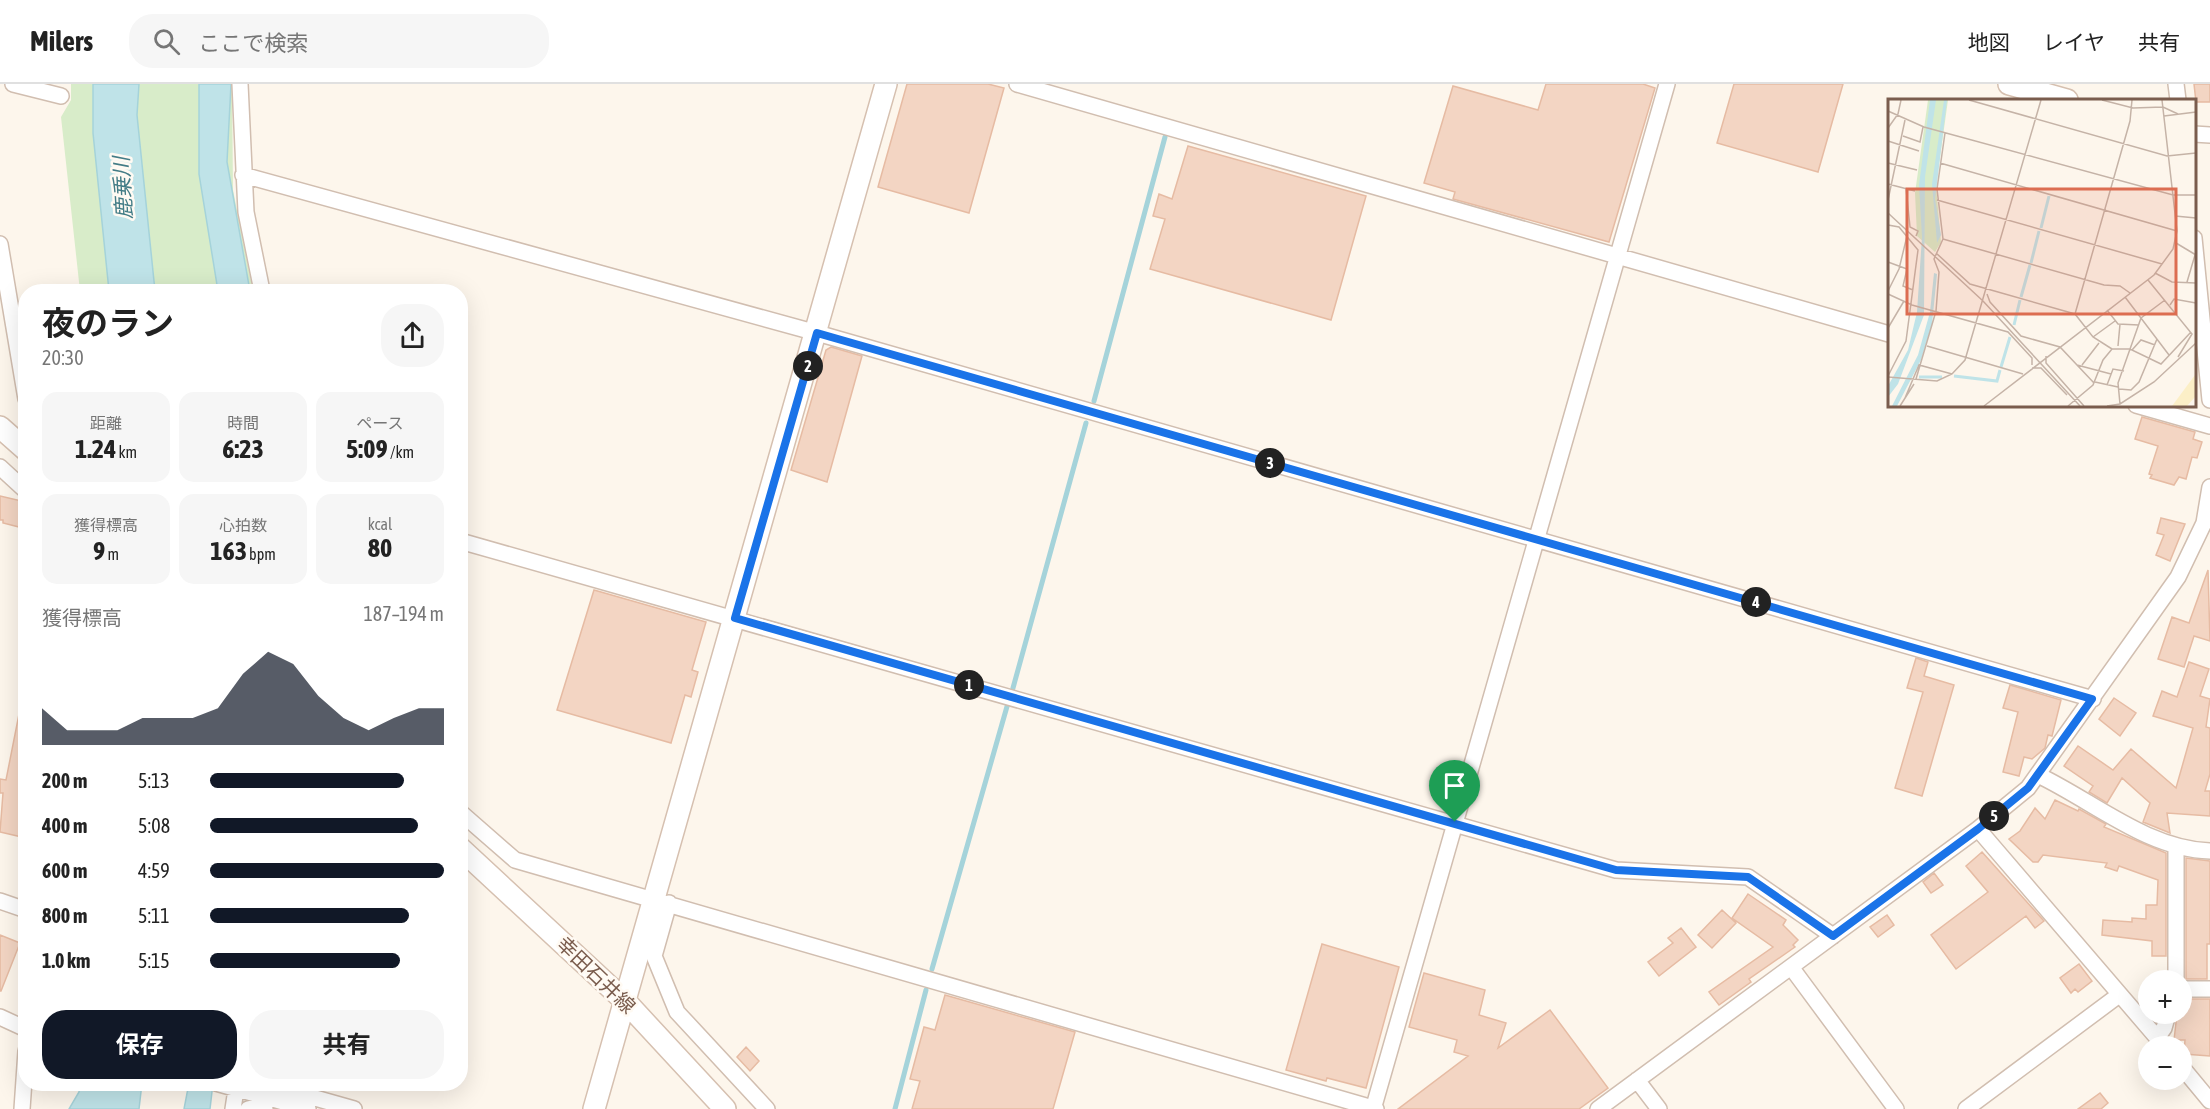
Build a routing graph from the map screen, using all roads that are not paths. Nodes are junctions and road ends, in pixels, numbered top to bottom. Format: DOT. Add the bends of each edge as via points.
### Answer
graph roads {
  1 [pos="13,84"];
  2 [pos="240,84"];
  3 [pos="886,84"];
  4 [pos="1017,84"];
  5 [pos="1667,84"];
  6 [pos="2009,84"];
  7 [pos="2176,84"];
  8 [pos="61,96"];
  9 [pos="2063,99"];
  10 [pos="2178,99"];
  11 [pos="2195,134"];
  12 [pos="2210,135"];
  13 [pos="243,175"];
  14 [pos="0,244"];
  15 [pos="2195,249"];
  16 [pos="1618,257"];
  17 [pos="261,284"];
  18 [pos="2205,302"];
  19 [pos="817,333"];
  20 [pos="1888,334"];
  21 [pos="18,351"];
  22 [pos="2210,400"];
  23 [pos="2140,406"];
  24 [pos="2210,426"];
  25 [pos="0,427"];
  26 [pos="18,443"];
  27 [pos="0,467"];
  28 [pos="18,483"];
  29 [pos="2210,487"];
  30 [pos="2207,525"];
  31 [pos="1536,539"];
  32 [pos="468,543"];
  33 [pos="735,618"];
  34 [pos="2092,699"];
  35 [pos="2038,775"];
  36 [pos="468,819"];
  37 [pos="1455,822"];
  38 [pos="1978,829"];
  39 [pos="2176,846"];
  40 [pos="2210,851"];
  41 [pos="468,855"];
  42 [pos="0,901"];
  43 [pos="661,901"];
  44 [pos="18,907"];
  45 [pos="1833,936"];
  46 [pos="1791,967"];
  47 [pos="2176,970"];
  48 [pos="2192,989"];
  49 [pos="2210,989"];
  50 [pos="2119,995"];
  51 [pos="625,1001"];
  52 [pos="0,1017"];
  53 [pos="18,1025"];
  54 [pos="2156,1036"];
  55 [pos="2192,1079"];
  56 [pos="1637,1080"];
  57 [pos="23,1091"];
  58 [pos="236,1091"];
  59 [pos="252,1091"];
  60 [pos="290,1091"];
  61 [pos="2210,1101"];
  62 [pos="1375,1108"];
  63 [pos="22,1109"];
  64 [pos="233,1109"];
  65 [pos="248,1109"];
  66 [pos="265,1109"];
  67 [pos="308,1109"];
  68 [pos="354,1109"];
  69 [pos="594,1109"];
  70 [pos="725,1109"];
  71 [pos="767,1109"];
  72 [pos="1598,1109"];
  73 [pos="1659,1109"];
  74 [pos="1896,1109"];
  75 [pos="1966,1109"];
  1 -- 8 [label="street"];
  2 -- 13 [label="street"];
  3 -- 19 [label="street"];
  4 -- 16 [label="street"];
  5 -- 16 [label="street"];
  6 -- 9 [label="street"];
  7 -- 10 [label="street"];
  11 -- 12 [label="street"];
  13 -- 17 [label="street"];
  13 -- 19 [label="street"];
  14 -- 21 [label="street"];
  15 -- 18 [label="street"];
  16 -- 20 [label="street"];
  16 -- 31 [label="street"];
  18 -- 22 [label="street"];
  19 -- 31 [label="street"];
  19 -- 33 [label="street"];
  23 -- 24 [label="street"];
  25 -- 26 [label="street"];
  27 -- 28 [label="street"];
  29 -- 30 [label="street"];
  30 -- 34 [label="street" via="2178,577"];
  31 -- 34 [label="street"];
  31 -- 37 [label="street"];
  32 -- 33 [label="street"];
  33 -- 37 [label="street"];
  33 -- 43 [label="street"];
  34 -- 35 [label="street"];
  35 -- 38 [label="street"];
  35 -- 39 [label="street" via="2114,819"];
  36 -- 43 [label="street" via="515,860"];
  37 -- 45 [label="street" via="1616,870 1748,877"];
  37 -- 62 [label="street"];
  38 -- 45 [label="street"];
  38 -- 50 [label="street"];
  39 -- 40 [label="street"];
  39 -- 47 [label="street"];
  41 -- 51 [label="street, 幸田石井線"];
  42 -- 44 [label="street"];
  43 -- 51 [label="street"];
  43 -- 62 [label="street"];
  43 -- 71 [label="street" via="654,956 676,1012"];
  45 -- 46 [label="street"];
  46 -- 56 [label="street"];
  46 -- 74 [label="street"];
  48 -- 49 [label="street"];
  50 -- 54 [label="street"];
  50 -- 75 [label="street"];
  51 -- 69 [label="street"];
  51 -- 70 [label="street, 幸田石井線"];
  52 -- 53 [label="street"];
  55 -- 61 [label="street"];
  56 -- 72 [label="street"];
  56 -- 73 [label="street"];
  57 -- 63 [label="street"];
  58 -- 64 [label="street"];
  59 -- 67 [label="street"];
  60 -- 68 [label="street"];
  65 -- 66 [label="street"];
}
